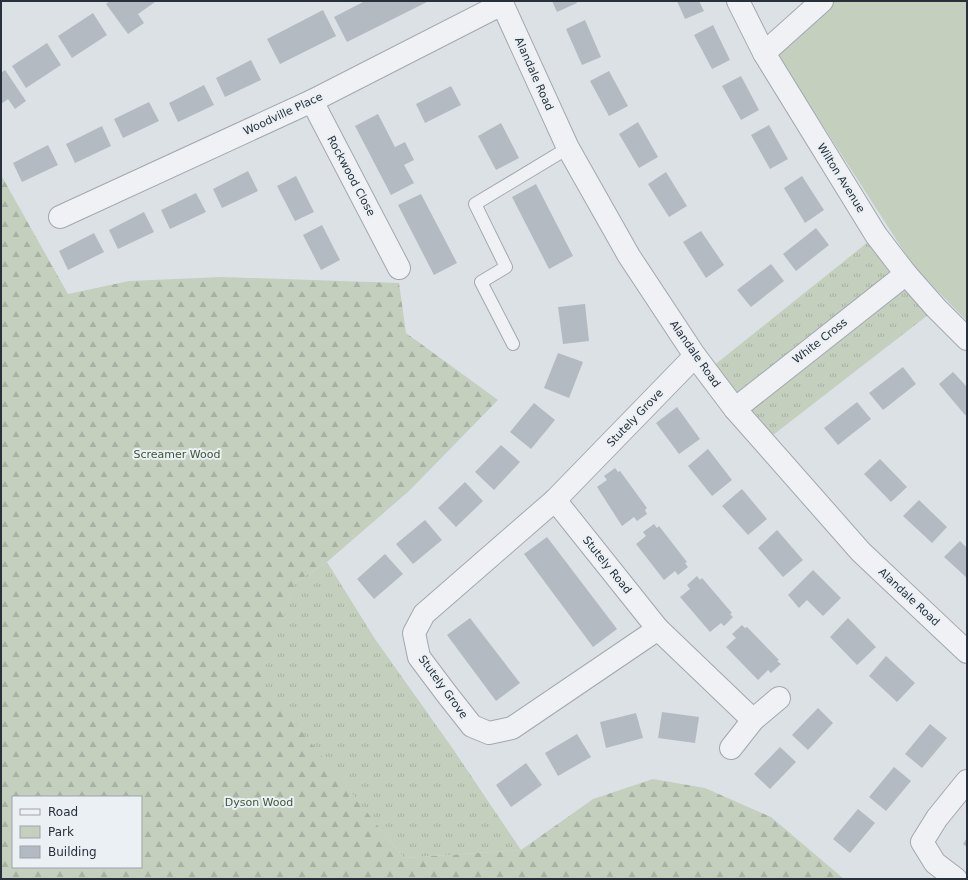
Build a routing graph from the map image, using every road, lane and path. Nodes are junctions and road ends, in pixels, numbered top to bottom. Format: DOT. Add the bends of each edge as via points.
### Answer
graph roads {
  1 [pos="738,1"];
  2 [pos="822,1"];
  3 [pos="502,3"];
  4 [pos="764,53"];
  5 [pos="312,101"];
  6 [pos="568,148"];
  7 [pos="60,217"];
  8 [pos="388,259"];
  9 [pos="906,274"];
  10 [pos="967,339"];
  11 [pos="513,344"];
  12 [pos="695,356"];
  13 [pos="735,409"];
  14 [pos="555,500"];
  15 [pos="658,629"];
  16 [pos="967,652"];
  17 [pos="780,698"];
  18 [pos="753,720"];
  19 [pos="731,748"];
  20 [pos="967,781"];
  21 [pos="956,879"];
  1 -- 4 [label="street, Wilton Avenue"];
  2 -- 4 [label="street"];
  3 -- 5 [label="street, Woodville Place"];
  3 -- 6 [label="street, Alandale Road"];
  4 -- 9 [label="street, Wilton Avenue" via="876,234"];
  5 -- 7 [label="street, Woodville Place"];
  5 -- 8 [label="street, Rockwood Close"];
  6 -- 11 [label="lane" via="475,204 506,267 481,282"];
  6 -- 12 [label="street, Alandale Road" via="629,256"];
  9 -- 10 [label="street, Wilton Avenue"];
  9 -- 13 [label="street, White Cross"];
  12 -- 13 [label="street, Alandale Road"];
  12 -- 14 [label="street, Stutely Grove"];
  13 -- 16 [label="street, Alandale Road" via="861,552"];
  14 -- 15 [label="street, Stutely Road"];
  14 -- 15 [label="street, Stutely Grove" via="424,614 414,633 419,657 472,726 489,733 512,728"];
  15 -- 18 [label="street"];
  17 -- 18 [label="street"];
  18 -- 19 [label="street"];
  20 -- 21 [label="street" via="937,818 922,842 935,863"];
}
